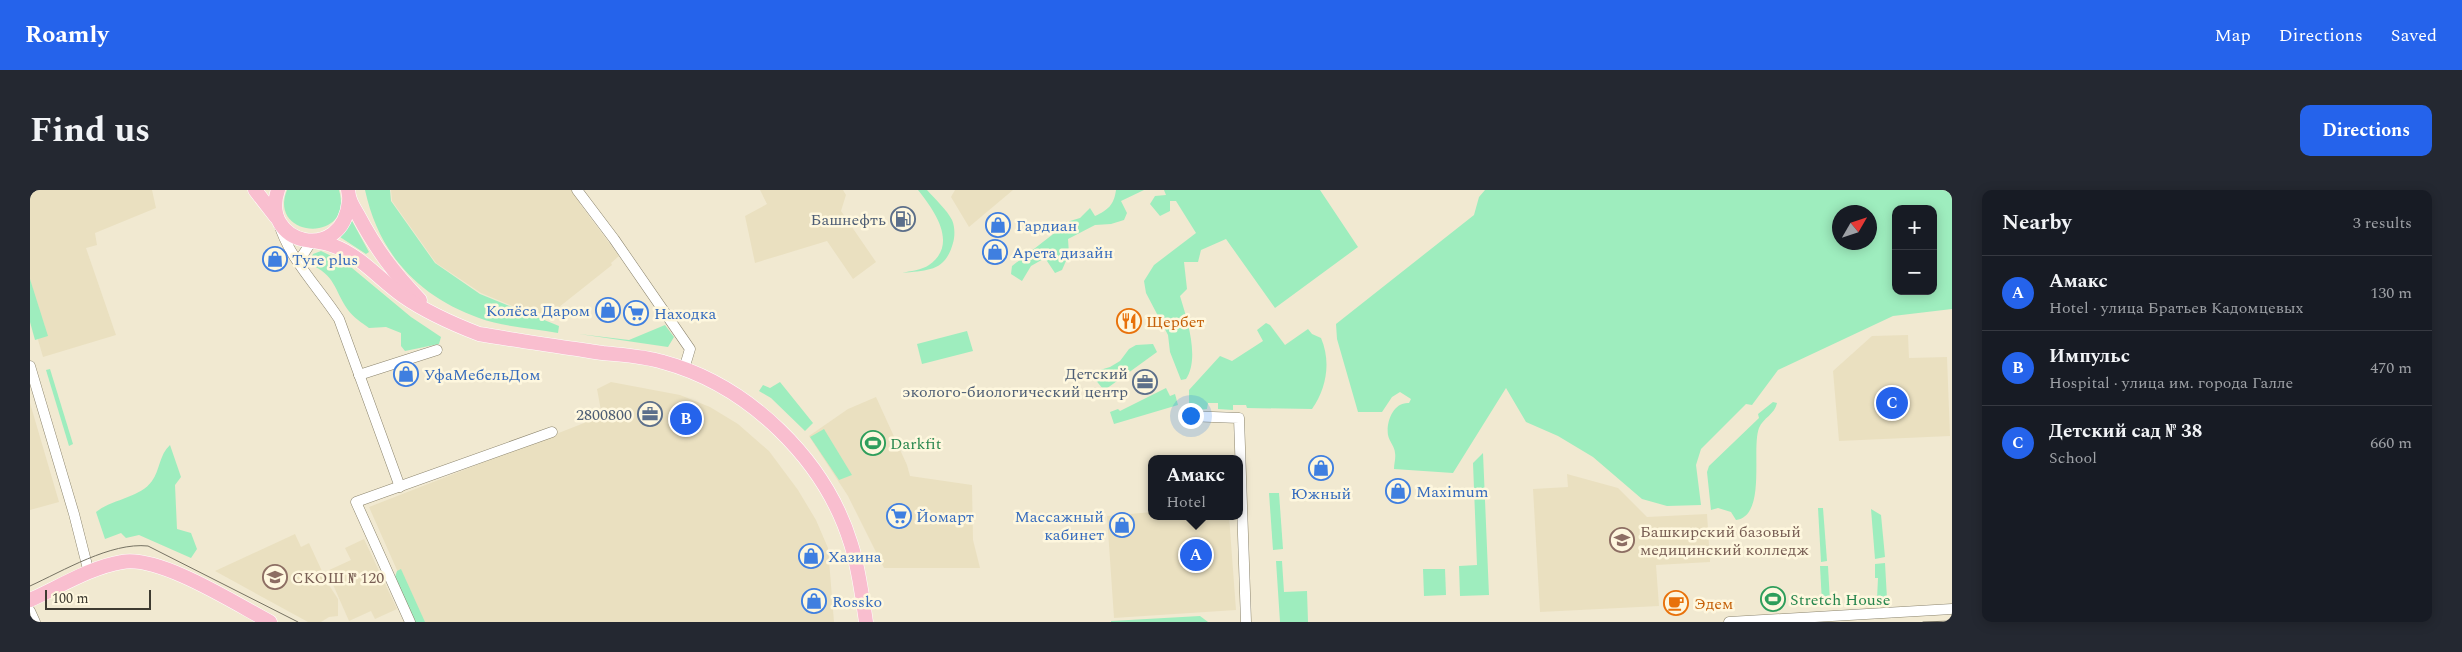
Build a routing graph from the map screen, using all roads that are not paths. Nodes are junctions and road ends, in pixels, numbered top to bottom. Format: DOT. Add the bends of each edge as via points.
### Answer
graph roads {
  1 [pos="255,190"];
  2 [pos="278,190"];
  3 [pos="576,190"];
  4 [pos="348,195"];
  5 [pos="278,220"];
  6 [pos="312,241"];
  7 [pos="302,267"];
  8 [pos="433,314"];
  9 [pos="437,350"];
  10 [pos="30,366"];
  11 [pos="684,369"];
  12 [pos="359,375"];
  13 [pos="1187,416"];
  14 [pos="552,432"];
  15 [pos="1240,455"];
  16 [pos="400,487"];
  17 [pos="1242,520"];
  18 [pos="89,573"];
  19 [pos="30,600"];
  20 [pos="1952,609"];
  21 [pos="30,611"];
  22 [pos="1822,619"];
  23 [pos="35,622"];
  24 [pos="270,622"];
  25 [pos="410,622"];
  26 [pos="866,622"];
  27 [pos="1246,622"];
  28 [pos="1729,622"];
  1 -- 5 [label="main road"];
  2 -- 5 [label="main road" via="275,206"];
  3 -- 11 [label="street" via="690,349"];
  4 -- 6 [label="main road" via="346,219 335,233"];
  4 -- 8 [label="main road" via="381,256"];
  5 -- 6 [label="main road" via="295,237"];
  5 -- 7 [label="street" via="288,250"];
  6 -- 7 [label="street" via="302,256"];
  6 -- 8 [label="main road" via="344,250 403,296"];
  7 -- 12 [label="street" via="339,319"];
  8 -- 11 [label="main road" via="479,334 661,361"];
  9 -- 12 [label="street"];
  10 -- 18 [label="street"];
  11 -- 26 [label="main road" via="723,386 771,421 815,474 850,543"];
  12 -- 16 [label="street"];
  13 -- 15 [label="street" via="1239,418"];
  14 -- 16 [label="street"];
  16 -- 25 [label="street" via="356,502"];
  17 -- 27 [label="street"];
  18 -- 19 [label="main road"];
  18 -- 24 [label="main road" via="123,562 154,564"];
  20 -- 22 [label="street"];
  21 -- 23 [label="street"];
  22 -- 28 [label="street"];
}
